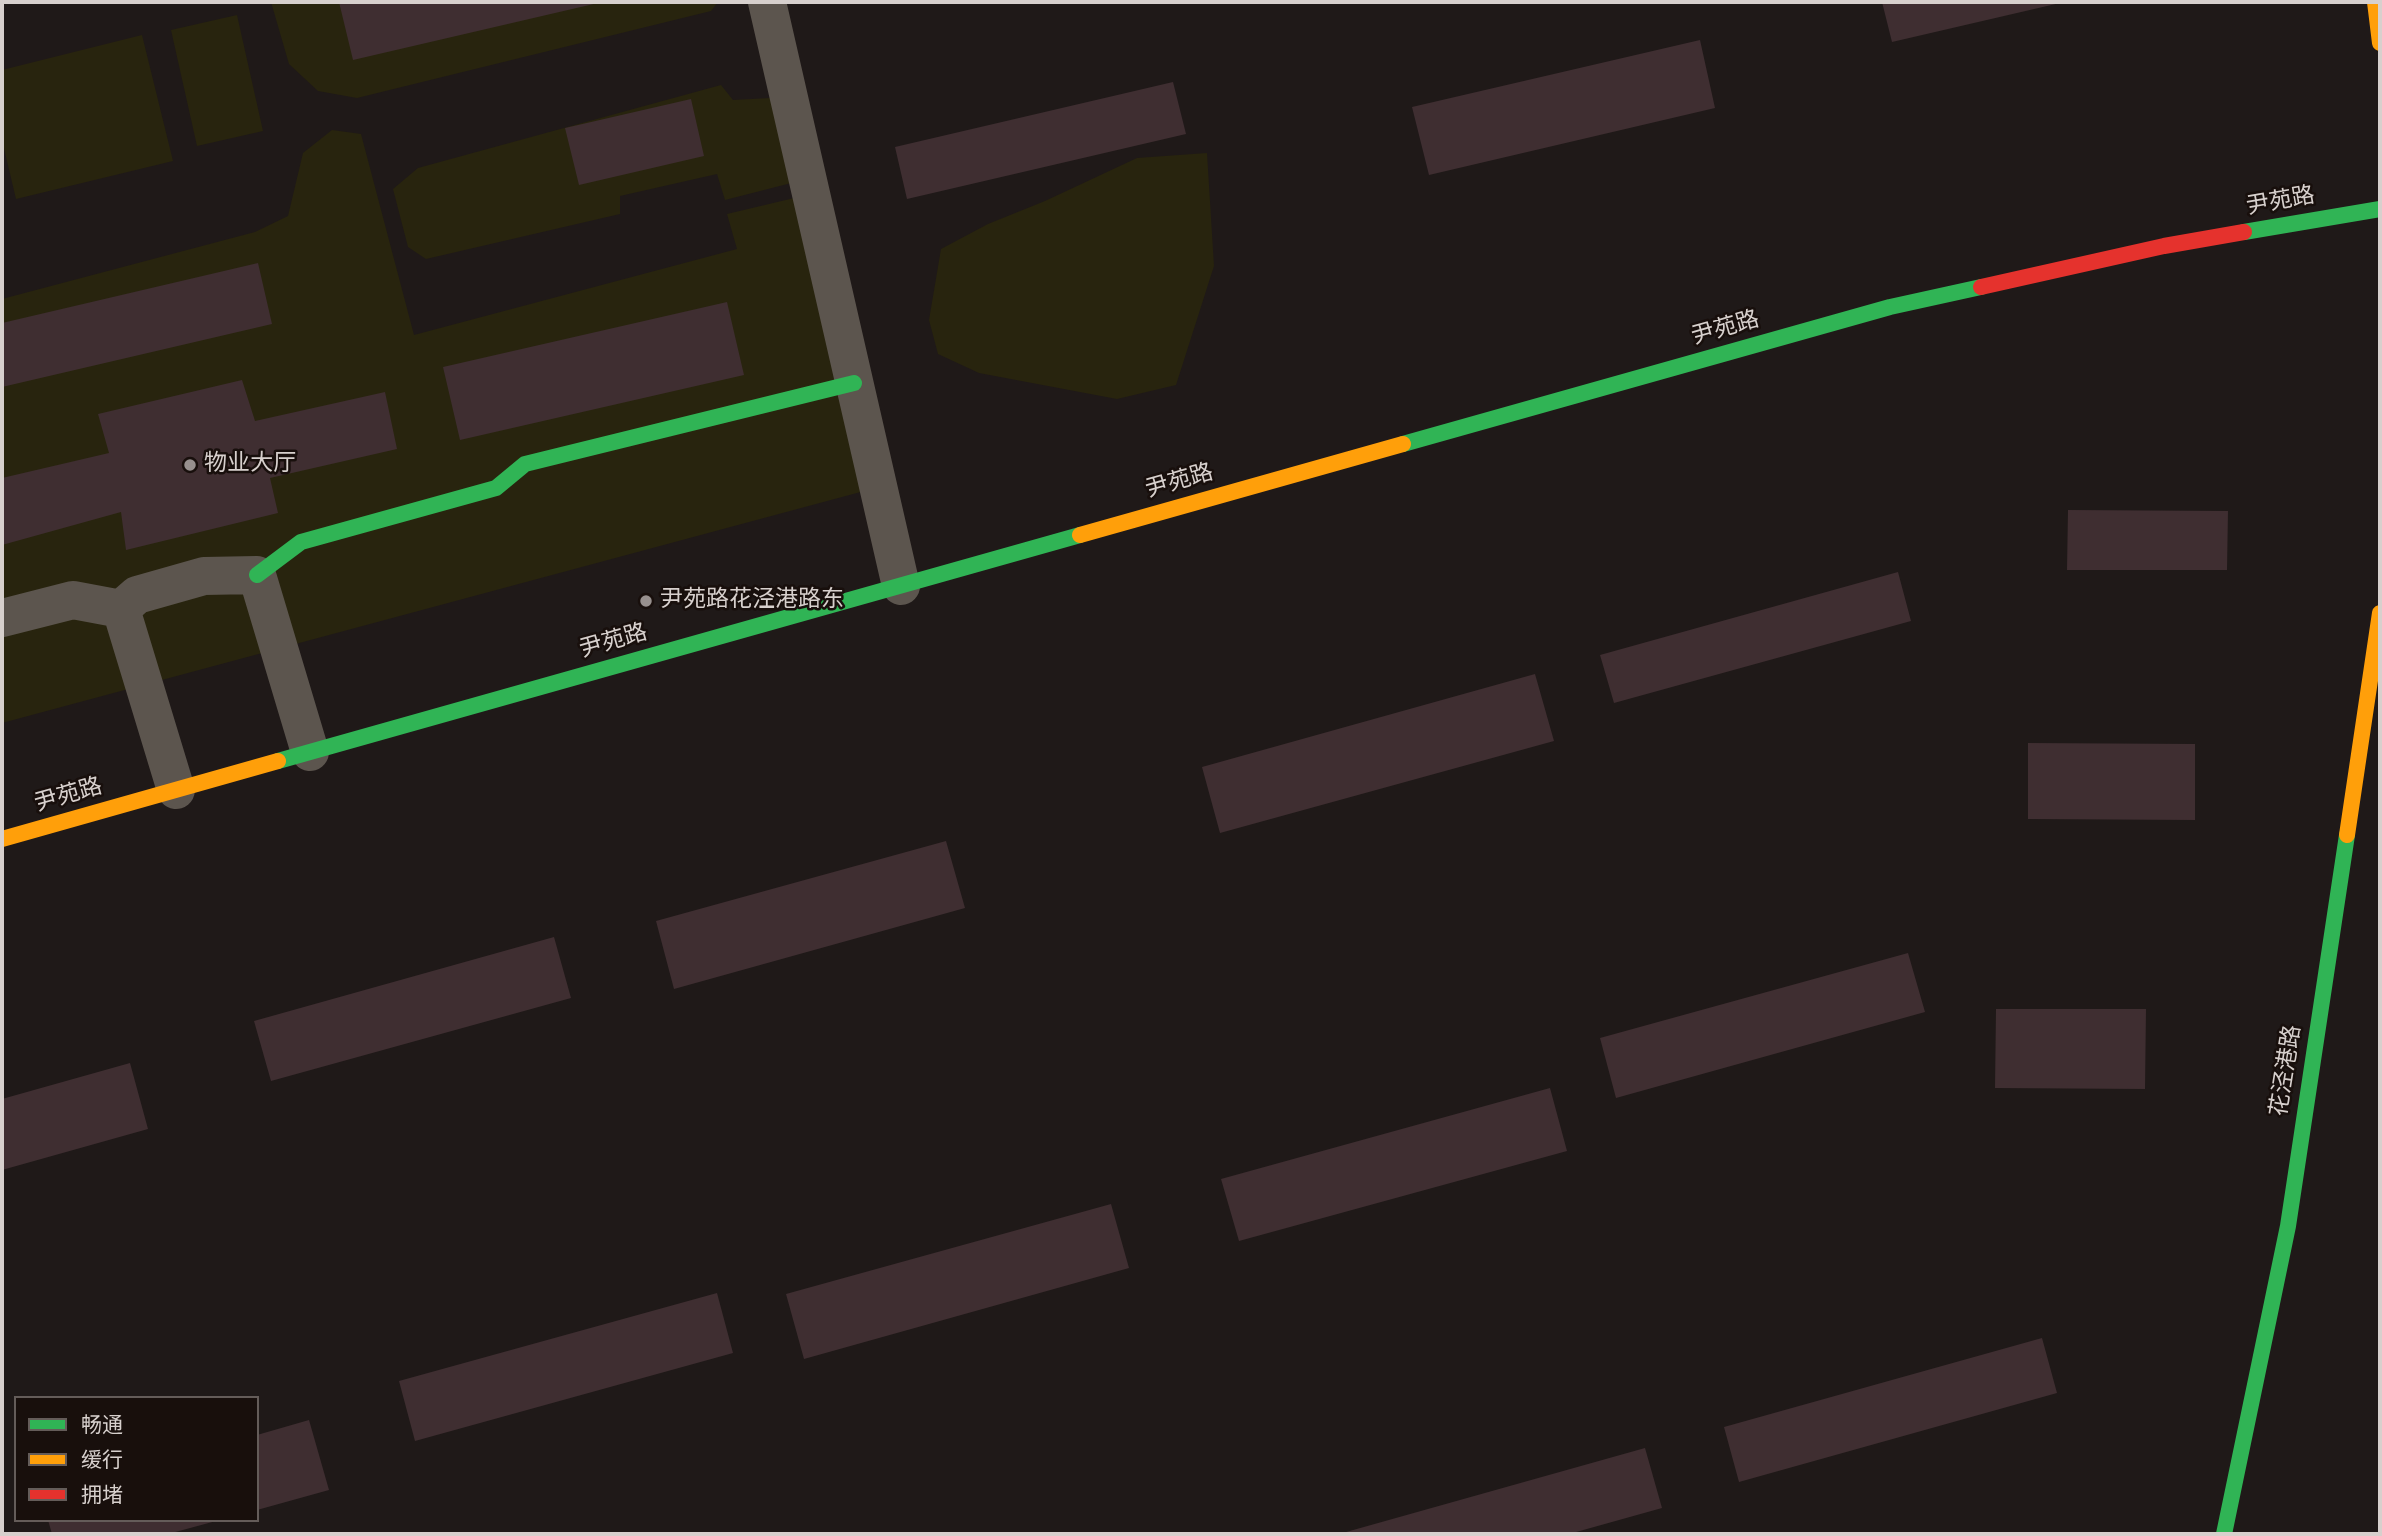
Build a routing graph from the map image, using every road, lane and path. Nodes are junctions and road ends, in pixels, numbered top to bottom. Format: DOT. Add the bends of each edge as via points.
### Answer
graph roads {
  1 [pos="767,2"];
  2 [pos="2375,2"];
  3 [pos="2380,43"];
  4 [pos="2380,209"];
  5 [pos="854,383"];
  6 [pos="257,575"];
  7 [pos="901,586"];
  8 [pos="121,609"];
  9 [pos="2380,612"];
  10 [pos="2,618"];
  11 [pos="310,752"];
  12 [pos="176,790"];
  13 [pos="2,839"];
  14 [pos="2224,1534"];
  1 -- 5 [label="street"];
  2 -- 3 [label="main road"];
  4 -- 7 [label="main road, 尹苑路" via="2164,246 1890,307"];
  5 -- 6 [label="main road" via="526,464 496,488 301,542"];
  5 -- 7 [label="street"];
  6 -- 8 [label="street" via="204,576 137,595"];
  6 -- 11 [label="street"];
  7 -- 11 [label="main road, 尹苑路"];
  8 -- 10 [label="street" via="73,600"];
  8 -- 12 [label="street"];
  9 -- 14 [label="main road, 花泾港路" via="2288,1226"];
  11 -- 12 [label="main road, 尹苑路"];
  12 -- 13 [label="main road, 尹苑路"];
}
